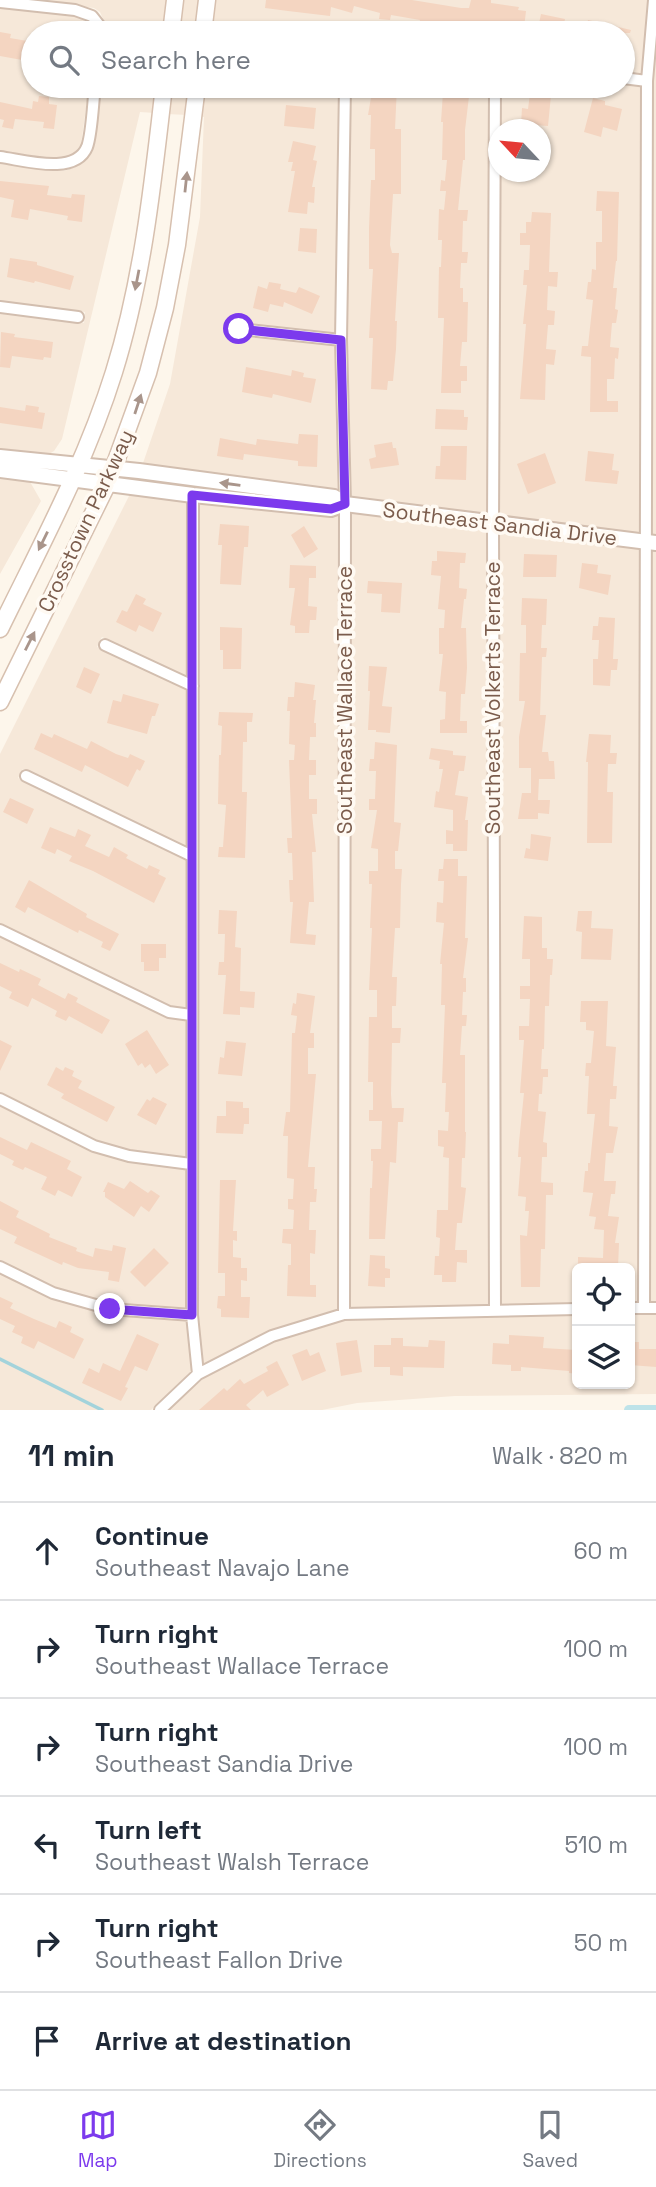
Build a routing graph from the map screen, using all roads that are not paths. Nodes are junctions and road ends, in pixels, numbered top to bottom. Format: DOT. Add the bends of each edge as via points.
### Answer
graph roads {
  1 [pos="175,0"];
  2 [pos="207,0"];
  3 [pos="654,0"];
  4 [pos="0,2"];
  5 [pos="96,21"];
  6 [pos="172,21"];
  7 [pos="204,21"];
  8 [pos="635,80"];
  9 [pos="647,81"];
  10 [pos="93,98"];
  11 [pos="163,98"];
  12 [pos="196,98"];
  13 [pos="345,98"];
  14 [pos="495,98"];
  15 [pos="0,157"];
  16 [pos="0,307"];
  17 [pos="78,317"];
  18 [pos="239,329"];
  19 [pos="341,340"];
  20 [pos="0,457"];
  21 [pos="0,470"];
  22 [pos="76,472"];
  23 [pos="112,476"];
  24 [pos="192,495"];
  25 [pos="345,504"];
  26 [pos="493,523"];
  27 [pos="651,542"];
  28 [pos="0,629"];
  29 [pos="104,645"];
  30 [pos="193,686"];
  31 [pos="0,702"];
  32 [pos="26,776"];
  33 [pos="192,856"];
  34 [pos="0,930"];
  35 [pos="191,1015"];
  36 [pos="0,1099"];
  37 [pos="191,1164"];
  38 [pos="0,1267"];
  39 [pos="650,1308"];
  40 [pos="572,1309"];
  41 [pos="495,1311"];
  42 [pos="344,1314"];
  43 [pos="192,1315"];
  44 [pos="198,1374"];
  45 [pos="160,1410"];
  1 -- 6 [label="main road"];
  2 -- 7 [label="main road"];
  3 -- 9 [label="street"];
  4 -- 5 [label="street" via="75,10"];
  8 -- 9 [label="street"];
  9 -- 27 [label="street"];
  10 -- 15 [label="street" via="87,148 77,158 64,166"];
  11 -- 22 [label="main road, Crosstown Parkway, one-way" via="137,281 114,370"];
  23 -- 12 [label="main road, Crosstown Parkway, one-way" via="165,308"];
  13 -- 19 [label="street, Southeast Wallace Terrace"];
  14 -- 26 [label="street, Southeast Volkerts Terrace"];
  16 -- 17 [label="street"];
  18 -- 19 [label="street"];
  19 -- 25 [label="street, Southeast Wallace Terrace"];
  20 -- 22 [label="street, Southeast Sandia Drive"];
  21 -- 22 [label="street, Southeast Sandia Drive"];
  22 -- 23 [label="street, Southeast Sandia Drive"];
  22 -- 28 [label="main road, Crosstown Parkway, one-way"];
  23 -- 24 [label="street, Southeast Sandia Drive"];
  25 -- 23 [label="street, Southeast Sandia Drive, one-way" via="334,497"];
  31 -- 23 [label="main road, Crosstown Parkway, one-way"];
  24 -- 25 [label="street, Southeast Sandia Drive" via="331,509"];
  24 -- 30 [label="street"];
  25 -- 26 [label="street, Southeast Sandia Drive"];
  25 -- 42 [label="street, Southeast Wallace Terrace"];
  26 -- 27 [label="street, Southeast Sandia Drive"];
  26 -- 41 [label="street, Southeast Volkerts Terrace"];
  27 -- 39 [label="street"];
  29 -- 30 [label="street"];
  30 -- 33 [label="street"];
  32 -- 33 [label="street"];
  33 -- 35 [label="street"];
  34 -- 35 [label="street" via="169,1012"];
  35 -- 37 [label="street"];
  36 -- 37 [label="street" via="94,1146"];
  37 -- 43 [label="street"];
  38 -- 43 [label="street" via="53,1293 110,1309"];
  40 -- 41 [label="street"];
  41 -- 42 [label="street"];
  42 -- 44 [label="street" via="272,1336"];
  43 -- 44 [label="street"];
  44 -- 45 [label="street"];
}
